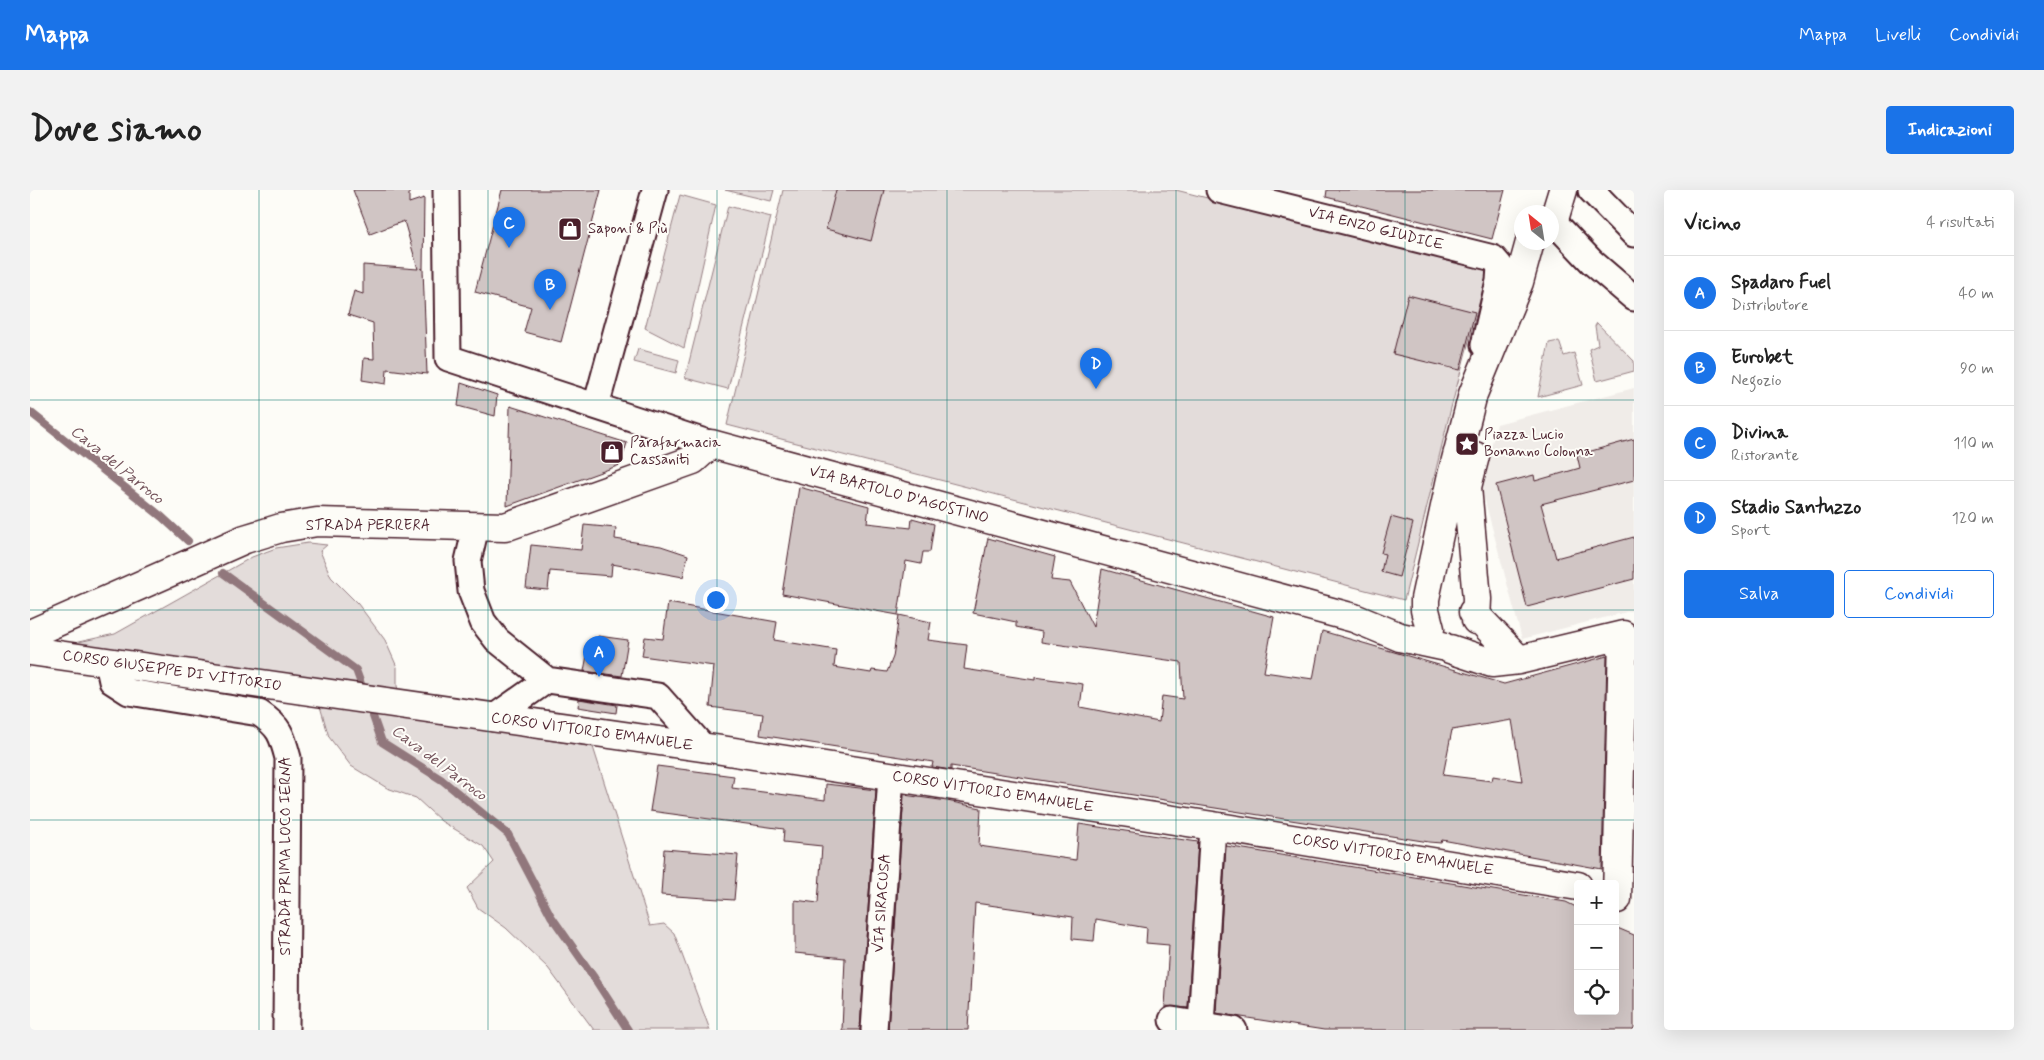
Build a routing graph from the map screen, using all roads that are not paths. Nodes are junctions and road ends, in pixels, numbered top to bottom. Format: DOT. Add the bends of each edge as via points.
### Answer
graph roads {
  1 [pos="446,190"];
  2 [pos="655,190"];
  3 [pos="1219,190"];
  4 [pos="1544,190"];
  5 [pos="1562,190"];
  6 [pos="1591,190"];
  7 [pos="1614,190"];
  8 [pos="1283,198"];
  9 [pos="1545,205"];
  10 [pos="1556,205"];
  11 [pos="1634,220"];
  12 [pos="1634,234"];
  13 [pos="1559,236"];
  14 [pos="1528,250"];
  15 [pos="1541,250"];
  16 [pos="1634,298"];
  17 [pos="1474,394"];
  18 [pos="596,406"];
  19 [pos="711,444"];
  20 [pos="476,527"];
  21 [pos="1475,616"];
  22 [pos="1354,618"];
  23 [pos="1437,629"];
  24 [pos="1628,633"];
  25 [pos="30,634"];
  26 [pos="30,651"];
  27 [pos="1519,660"];
  28 [pos="108,663"];
  29 [pos="547,680"];
  30 [pos="407,705"];
  31 [pos="493,718"];
  32 [pos="704,748"];
  33 [pos="891,776"];
  34 [pos="1213,826"];
  35 [pos="1574,885"];
  36 [pos="1625,902"];
  37 [pos="1172,1020"];
  38 [pos="1201,1025"];
  39 [pos="286,1030"];
  40 [pos="874,1030"];
  41 [pos="1234,1030"];
  1 -- 18 [label="street, VIA BARTOLO D'AGOSTINO" via="448,358"];
  2 -- 18 [label="street"];
  3 -- 8 [label="street, VIA ENZO GIUDICE"];
  4 -- 9 [label="main road"];
  5 -- 10 [label="main road"];
  6 -- 12 [label="street"];
  7 -- 11 [label="street"];
  8 -- 17 [label="street, VIA ENZO GIUDICE" via="1493,258 1500,266 1498,281"];
  13 -- 16 [label="street"];
  14 -- 17 [label="main road" via="1519,282"];
  15 -- 21 [label="main road" via="1529,296 1484,419 1467,487 1477,599"];
  17 -- 23 [label="main road" via="1425,599"];
  18 -- 19 [label="street, VIA BARTOLO D'AGOSTINO"];
  19 -- 20 [label="main road, STRADA PERRERA" via="693,460 506,527"];
  19 -- 22 [label="main road, VIA BARTOLO D'AGOSTINO"];
  20 -- 25 [label="main road, STRADA PERRERA" via="317,522 281,528 245,539"];
  20 -- 29 [label="street" via="468,562 471,591 483,622 497,640"];
  21 -- 23 [label="main road" via="1459,603 1442,605"];
  21 -- 23 [label="main road" via="1473,638 1459,648"];
  21 -- 27 [label="main road"];
  22 -- 23 [label="main road" via="1402,619"];
  22 -- 23 [label="main road" via="1400,637"];
  23 -- 27 [label="main road" via="1492,663"];
  24 -- 27 [label="main road"];
  24 -- 36 [label="main road"];
  26 -- 28 [label="main road, CORSO GIUSEPPE DI VITTORIO"];
  28 -- 30 [label="main road, CORSO GIUSEPPE DI VITTORIO"];
  28 -- 39 [label="street, STRADA PRIMA LOCO IERNA" via="112,681 129,692 259,713 274,723 283,738 288,758"];
  29 -- 31 [label="street"];
  29 -- 32 [label="street" via="658,696"];
  30 -- 31 [label="main road, CORSO VITTORIO EMANUELE"];
  31 -- 32 [label="main road, CORSO VITTORIO EMANUELE"];
  32 -- 33 [label="main road, CORSO VITTORIO EMANUELE"];
  33 -- 34 [label="main road, CORSO VITTORIO EMANUELE"];
  33 -- 40 [label="street, VIA SIRACUSA"];
  34 -- 35 [label="main road, CORSO VITTORIO EMANUELE"];
  34 -- 38 [label="street"];
  37 -- 38 [label="street"];
  38 -- 41 [label="street"];
}
